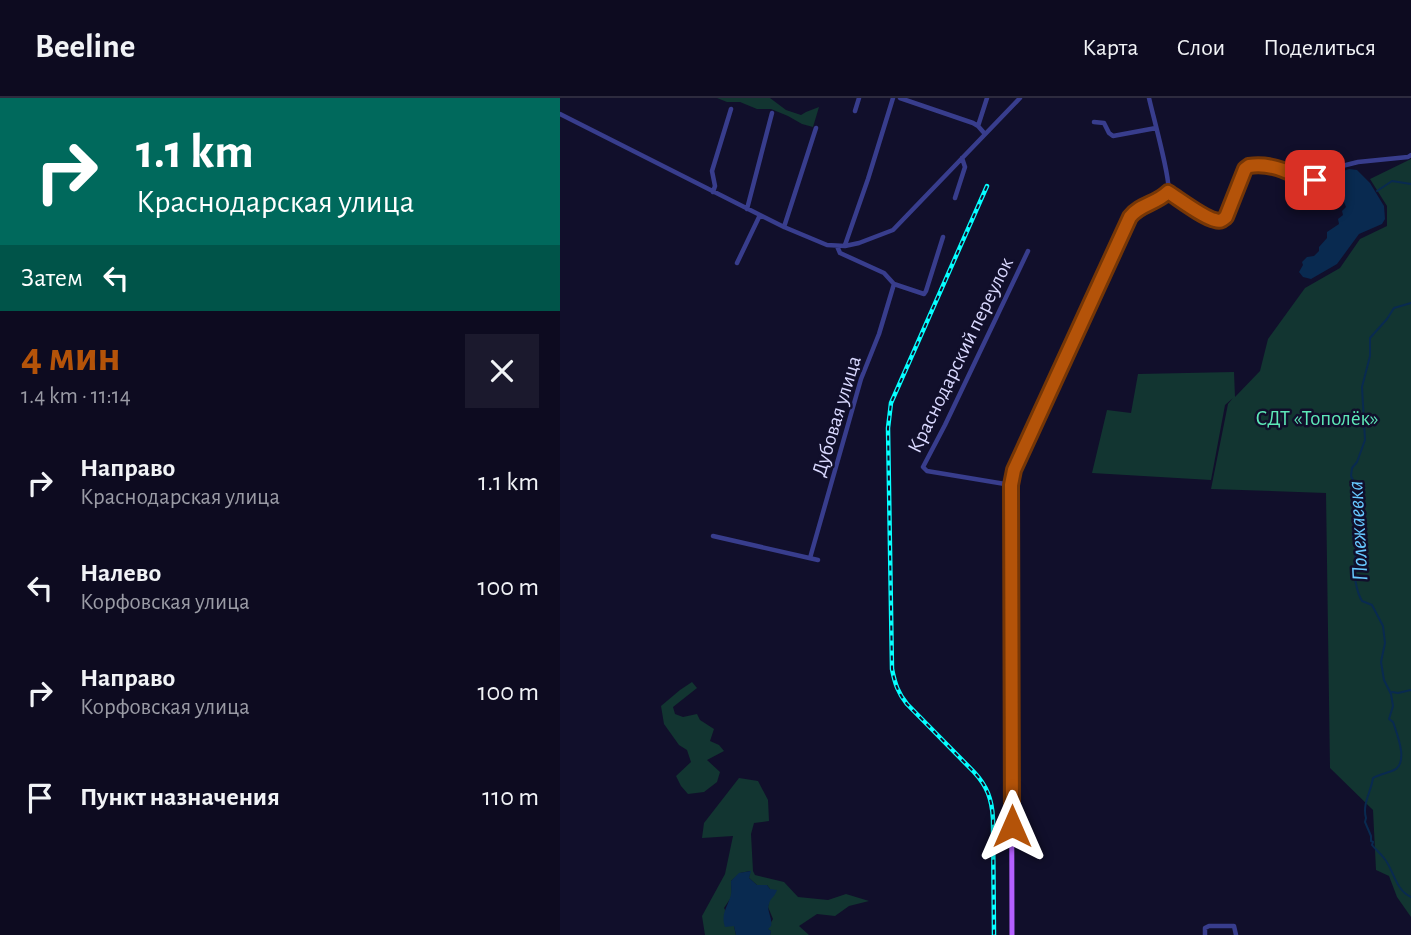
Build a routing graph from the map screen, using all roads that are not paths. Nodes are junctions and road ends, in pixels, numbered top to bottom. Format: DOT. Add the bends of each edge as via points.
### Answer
graph roads {
  1 [pos="859,98"];
  2 [pos="893,98"];
  3 [pos="900,98"];
  4 [pos="987,98"];
  5 [pos="1020,98"];
  6 [pos="1149,98"];
  7 [pos="731,109"];
  8 [pos="855,111"];
  9 [pos="772,113"];
  10 [pos="560,114"];
  11 [pos="1094,122"];
  12 [pos="978,126"];
  13 [pos="816,128"];
  14 [pos="1156,128"];
  15 [pos="985,134"];
  16 [pos="1411,155"];
  17 [pos="962,158"];
  18 [pos="713,192"];
  19 [pos="1168,192"];
  20 [pos="955,198"];
  21 [pos="1138,208"];
  22 [pos="747,209"];
  23 [pos="760,215"];
  24 [pos="784,228"];
  25 [pos="943,237"];
  26 [pos="837,246"];
  27 [pos="845,246"];
  28 [pos="1028,251"];
  29 [pos="737,263"];
  30 [pos="894,284"];
  31 [pos="1011,485"];
  32 [pos="713,536"];
  33 [pos="810,558"];
  34 [pos="818,560"];
  35 [pos="1012,935"];
  36 [pos="1205,935"];
  37 [pos="1236,935"];
  1 -- 8 [label="street"];
  2 -- 27 [label="street"];
  3 -- 12 [label="street"];
  4 -- 12 [label="street"];
  5 -- 15 [label="street"];
  6 -- 14 [label="street"];
  7 -- 18 [label="street" via="712,171"];
  9 -- 22 [label="street"];
  10 -- 18 [label="street"];
  11 -- 14 [label="street" via="1104,123 1114,136"];
  12 -- 15 [label="street"];
  13 -- 24 [label="street"];
  14 -- 19 [label="street"];
  15 -- 17 [label="street"];
  16 -- 19 [label="street" via="1334,168 1307,181 1286,170 1249,166 1226,217 1216,221"];
  17 -- 20 [label="street" via="965,167"];
  17 -- 27 [label="street" via="893,230"];
  18 -- 22 [label="street"];
  19 -- 21 [label="street"];
  21 -- 31 [label="main road" via="1014,470"];
  22 -- 23 [label="street"];
  23 -- 24 [label="street"];
  23 -- 29 [label="street"];
  24 -- 26 [label="street"];
  25 -- 30 [label="street" via="924,294"];
  26 -- 27 [label="street"];
  26 -- 30 [label="street" via="840,253 884,273"];
  28 -- 31 [label="street, Краснодарский переулок" via="923,467"];
  30 -- 33 [label="street, Дубовая улица" via="861,379"];
  31 -- 35 [label="main road"];
  32 -- 33 [label="street"];
  33 -- 34 [label="street"];
  36 -- 37 [label="street" via="1209,926 1233,926"];
}
